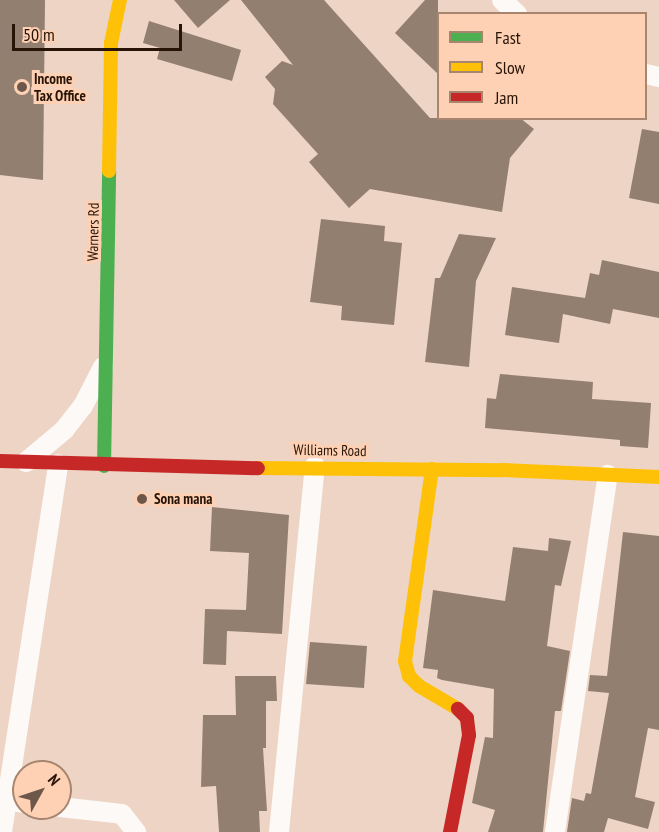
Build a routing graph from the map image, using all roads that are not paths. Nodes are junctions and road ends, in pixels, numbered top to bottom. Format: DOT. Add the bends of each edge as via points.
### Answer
graph roads {
  1 [pos="120,0"];
  2 [pos="502,0"];
  3 [pos="515,12"];
  4 [pos="106,360"];
  5 [pos="0,461"];
  6 [pos="26,462"];
  7 [pos="58,464"];
  8 [pos="104,466"];
  9 [pos="315,466"];
  10 [pos="432,469"];
  11 [pos="608,474"];
  12 [pos="659,477"];
  13 [pos="20,760"];
  14 [pos="12,808"];
  15 [pos="72,808"];
  16 [pos="2,832"];
  17 [pos="136,832"];
  18 [pos="279,832"];
  19 [pos="450,832"];
  20 [pos="555,832"];
  1 -- 4 [label="street, Warners Rd" via="111,44"];
  2 -- 3 [label="street"];
  4 -- 6 [label="street" via="83,406 64,430"];
  4 -- 8 [label="street, Warners Rd"];
  5 -- 6 [label="street, Williams Road"];
  6 -- 7 [label="street, Williams Road"];
  7 -- 8 [label="street, Williams Road"];
  7 -- 13 [label="street"];
  8 -- 9 [label="street, Williams Road"];
  9 -- 10 [label="street, Williams Road"];
  9 -- 18 [label="street"];
  10 -- 11 [label="street, Williams Road"];
  10 -- 19 [label="street" via="405,660 409,676 419,686 455,706 467,718 469,735"];
  11 -- 12 [label="street, Williams Road"];
  11 -- 20 [label="street"];
  14 -- 16 [label="street"];
  15 -- 17 [label="street" via="123,814"];
}
